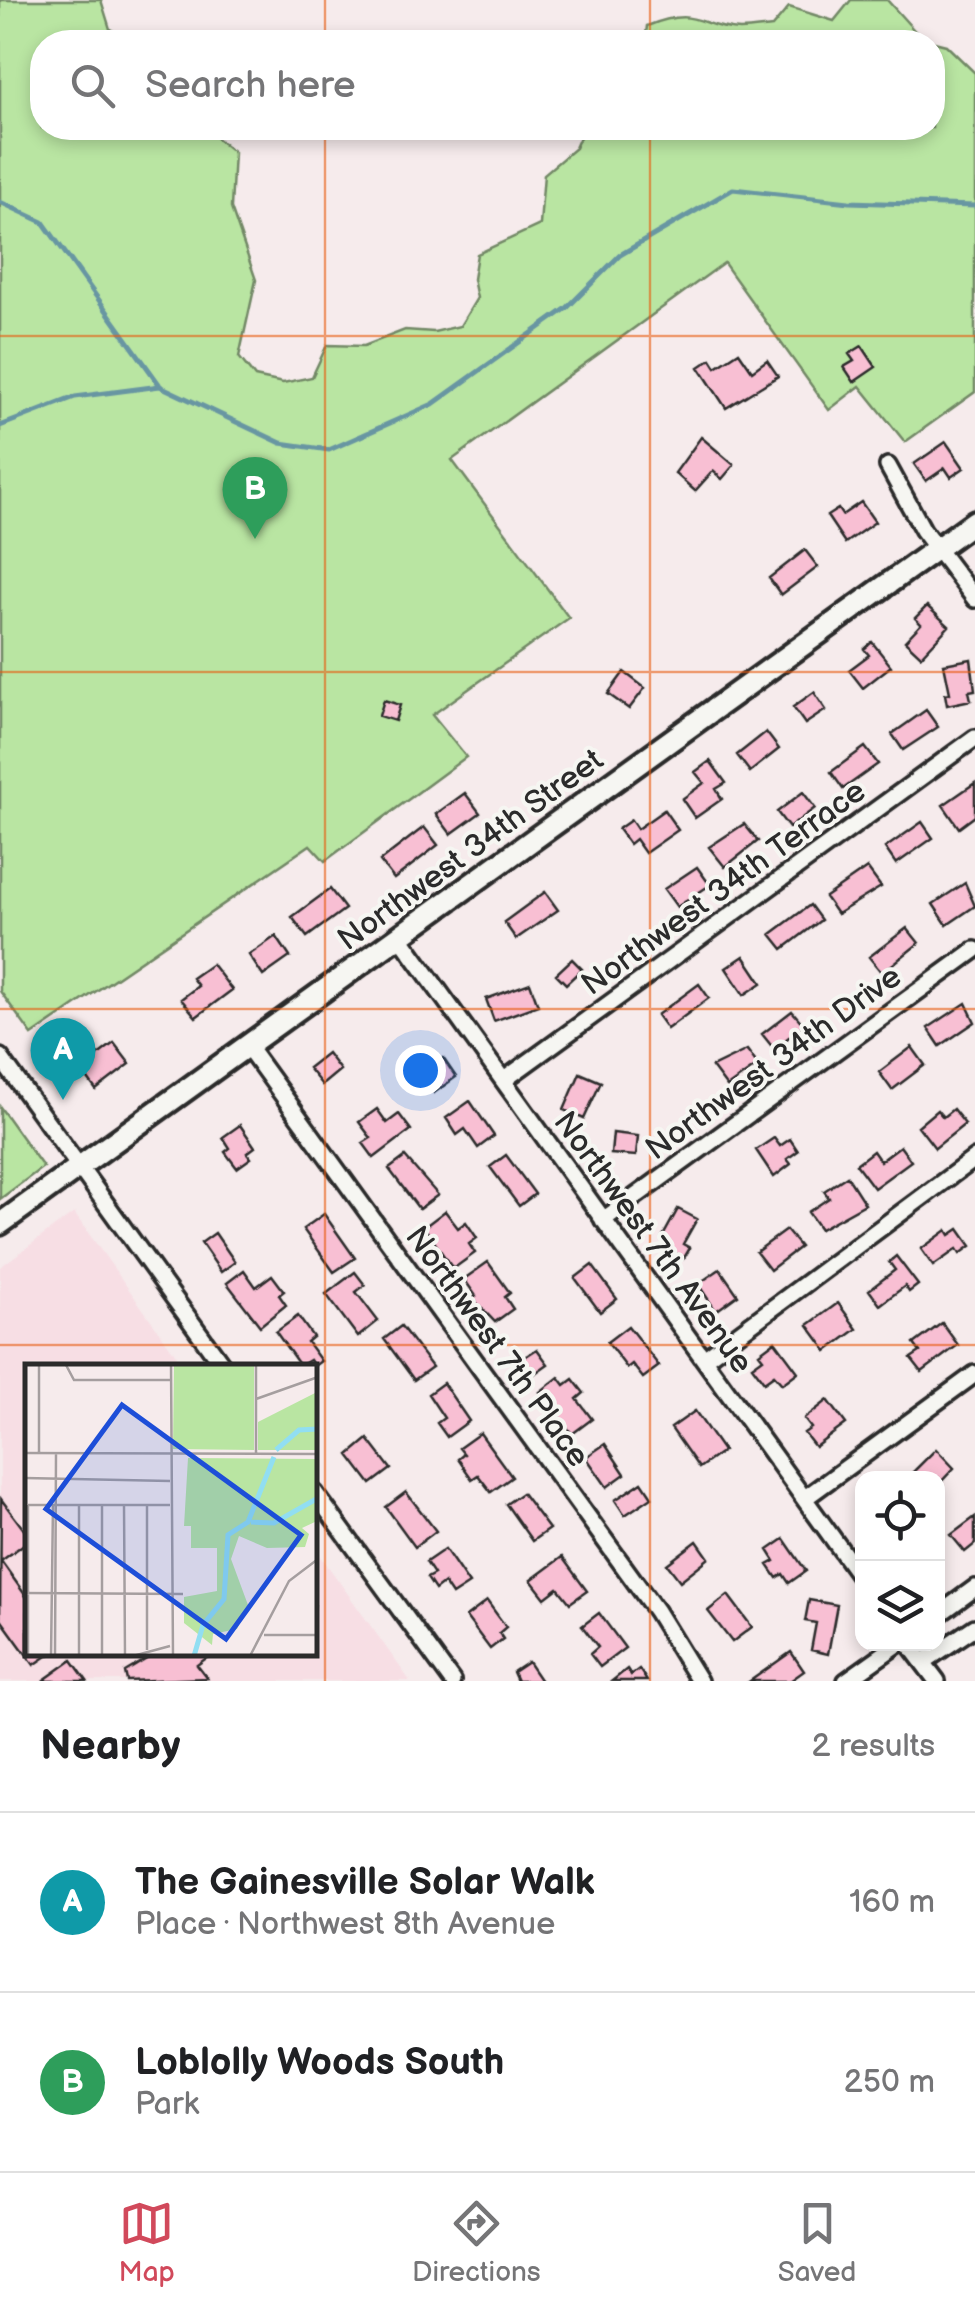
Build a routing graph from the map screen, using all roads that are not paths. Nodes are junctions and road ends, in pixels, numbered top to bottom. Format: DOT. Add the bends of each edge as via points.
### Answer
graph roads {
  1 [pos="888,466"];
  2 [pos="975,520"];
  3 [pos="937,548"];
  4 [pos="975,599"];
  5 [pos="975,738"];
  6 [pos="400,937"];
  7 [pos="975,950"];
  8 [pos="248,1047"];
  9 [pos="0,1057"];
  10 [pos="504,1080"];
  11 [pos="975,1158"];
  12 [pos="79,1168"];
  13 [pos="603,1220"];
  14 [pos="0,1224"];
  15 [pos="704,1359"];
  16 [pos="221,1364"];
  17 [pos="975,1374"];
  18 [pos="318,1497"];
  19 [pos="805,1498"];
  20 [pos="855,1569"];
  21 [pos="975,1588"];
  22 [pos="945,1610"];
  23 [pos="975,1628"];
  24 [pos="888,1651"];
  25 [pos="914,1651"];
  26 [pos="923,1662"];
  27 [pos="452,1681"];
  28 [pos="699,1681"];
  29 [pos="846,1681"];
  30 [pos="937,1681"];
  1 -- 3 [label="street"];
  2 -- 3 [label="main road, Northwest 34th Street"];
  3 -- 4 [label="street"];
  3 -- 6 [label="main road, Northwest 34th Street"];
  5 -- 10 [label="street, Northwest 34th Terrace"];
  6 -- 8 [label="main road, Northwest 34th Street"];
  6 -- 10 [label="street, Northwest 7th Avenue"];
  7 -- 13 [label="street, Northwest 34th Drive"];
  8 -- 12 [label="main road, Northwest 34th Street"];
  8 -- 28 [label="street, Northwest 7th Place" via="656,1611"];
  9 -- 12 [label="street"];
  10 -- 13 [label="street, Northwest 7th Avenue"];
  11 -- 15 [label="street"];
  12 -- 14 [label="main road, Northwest 34th Street"];
  12 -- 16 [label="street"];
  13 -- 15 [label="street, Northwest 7th Avenue"];
  15 -- 19 [label="street, Northwest 7th Avenue"];
  17 -- 19 [label="street"];
  18 -- 27 [label="street"];
  19 -- 20 [label="street, Northwest 7th Avenue"];
  21 -- 22 [label="street"];
  23 -- 26 [label="street"];
  24 -- 29 [label="street"];
  25 -- 26 [label="street"];
  26 -- 30 [label="street"];
}
